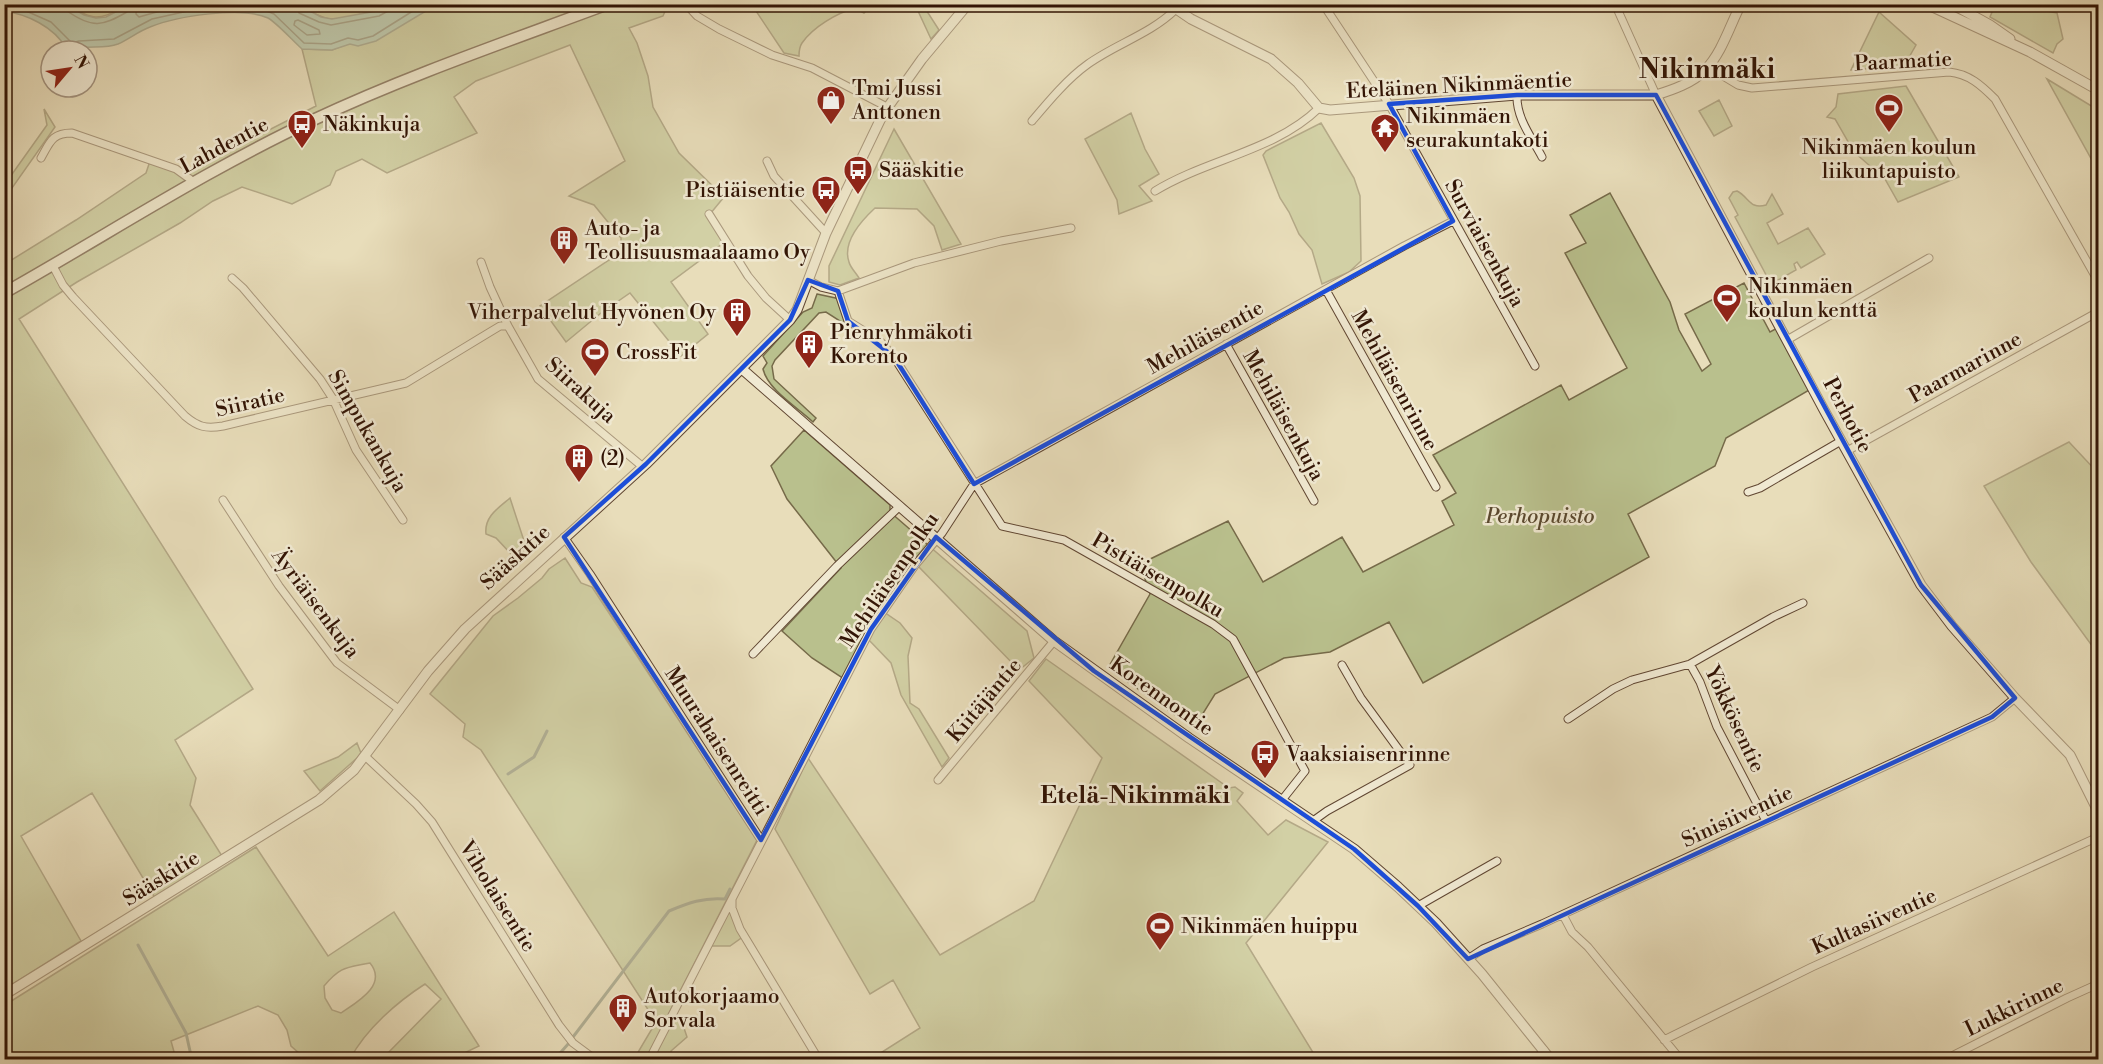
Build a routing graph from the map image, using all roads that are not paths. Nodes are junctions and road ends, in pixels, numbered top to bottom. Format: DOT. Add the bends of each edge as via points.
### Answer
graph roads {
  1 [pos="608,4"];
  2 [pos="686,4"];
  3 [pos="968,4"];
  4 [pos="1323,4"];
  5 [pos="1615,4"];
  6 [pos="1741,4"];
  7 [pos="1926,4"];
  8 [pos="1952,4"];
  9 [pos="1172,7"];
  10 [pos="2030,52"];
  11 [pos="1708,67"];
  12 [pos="2098,90"];
  13 [pos="1517,95"];
  14 [pos="1656,95"];
  15 [pos="1389,104"];
  16 [pos="887,107"];
  17 [pos="1318,108"];
  18 [pos="1032,122"];
  19 [pos="1542,157"];
  20 [pos="41,158"];
  21 [pos="767,160"];
  22 [pos="194,182"];
  23 [pos="1155,191"];
  24 [pos="709,214"];
  25 [pos="1453,220"];
  26 [pos="1071,228"];
  27 [pos="826,233"];
  28 [pos="1929,258"];
  29 [pos="481,262"];
  30 [pos="53,266"];
  31 [pos="231,278"];
  32 [pos="808,280"];
  33 [pos="2098,281"];
  34 [pos="1326,290"];
  35 [pos="838,291"];
  36 [pos="4,293"];
  37 [pos="2098,312"];
  38 [pos="790,320"];
  39 [pos="508,326"];
  40 [pos="1788,340"];
  41 [pos="1226,344"];
  42 [pos="1535,366"];
  43 [pos="742,369"];
  44 [pos="333,399"];
  45 [pos="1841,441"];
  46 [pos="1847,451"];
  47 [pos="643,466"];
  48 [pos="974,484"];
  49 [pos="1436,487"];
  50 [pos="1748,492"];
  51 [pos="223,500"];
  52 [pos="1314,501"];
  53 [pos="900,506"];
  54 [pos="403,520"];
  55 [pos="564,537"];
  56 [pos="937,538"];
  57 [pos="1803,603"];
  58 [pos="1054,641"];
  59 [pos="753,654"];
  60 [pos="1690,664"];
  61 [pos="1342,665"];
  62 [pos="2015,698"];
  63 [pos="400,710"];
  64 [pos="1568,719"];
  65 [pos="365,756"];
  66 [pos="938,780"];
  67 [pos="1282,800"];
  68 [pos="2098,811"];
  69 [pos="1766,820"];
  70 [pos="1313,821"];
  71 [pos="2098,837"];
  72 [pos="762,840"];
  73 [pos="1497,861"];
  74 [pos="732,900"];
  75 [pos="1418,906"];
  76 [pos="1563,915"];
  77 [pos="1468,959"];
  78 [pos="2098,984"];
  79 [pos="4,995"];
  80 [pos="1664,1040"];
  81 [pos="1544,1050"];
  82 [pos="596,1059"];
  83 [pos="649,1059"];
  84 [pos="819,1059"];
  85 [pos="1536,1059"];
  86 [pos="1551,1059"];
  87 [pos="1682,1059"];
  88 [pos="1944,1059"];
  1 -- 22 [label="main road, Lahdentie" via="401,82 297,128"];
  2 -- 16 [label="street" via="718,29 772,55 812,68"];
  3 -- 16 [label="street, Sääskitie"];
  4 -- 15 [label="street, Surviaisenkuja"];
  5 -- 14 [label="street, Perhotie"];
  6 -- 11 [label="street, Eteläinen Nikinmäentie"];
  7 -- 10 [label="street"];
  8 -- 10 [label="street"];
  9 -- 17 [label="street" via="1271,59"];
  9 -- 18 [label="street" via="1154,27 1087,65"];
  10 -- 12 [label="street"];
  11 -- 14 [label="street, Eteläinen Nikinmäentie" via="1672,90"];
  11 -- 33 [label="street, Paarmatie" via="1738,85 1752,88 1949,72 1973,79 1995,99"];
  13 -- 14 [label="street, Eteläinen Nikinmäentie"];
  13 -- 15 [label="street, Eteläinen Nikinmäentie"];
  13 -- 19 [label="street" via="1521,118"];
  14 -- 40 [label="street, Perhotie"];
  15 -- 17 [label="street, Eteläinen Nikinmäentie"];
  15 -- 25 [label="street, Surviaisenkuja"];
  16 -- 27 [label="street, Sääskitie"];
  17 -- 23 [label="street, Eteläinen Nikinmäentie" via="1306,121 1254,148"];
  20 -- 22 [label="street" via="53,138 60,133 72,133 176,169"];
  21 -- 27 [label="street" via="774,176"];
  22 -- 30 [label="main road, Lahdentie"];
  24 -- 38 [label="street" via="748,276"];
  25 -- 34 [label="street, Mehiläisentie"];
  25 -- 42 [label="street, Surviaisenkuja"];
  26 -- 35 [label="street" via="914,263"];
  27 -- 32 [label="street, Sääskitie"];
  28 -- 40 [label="street"];
  29 -- 39 [label="street, Siirakuja"];
  30 -- 36 [label="main road, Lahdentie"];
  30 -- 44 [label="street, Siiratie" via="73,297 199,426 223,426"];
  31 -- 44 [label="street, Simpukankuja"];
  32 -- 35 [label="street"];
  32 -- 38 [label="street, Sääskitie"];
  34 -- 41 [label="street, Mehiläisentie"];
  34 -- 49 [label="street, Mehiläisenrinne"];
  35 -- 48 [label="street" via="848,321 880,341 894,357"];
  37 -- 46 [label="street, Paarmarinne"];
  38 -- 43 [label="street, Sääskitie"];
  39 -- 44 [label="street, Siiratie" via="490,332 406,383"];
  39 -- 47 [label="street, Siirakuja" via="538,379"];
  40 -- 45 [label="street, Perhotie"];
  41 -- 48 [label="street, Mehiläisentie"];
  41 -- 52 [label="street, Mehiläisenkuja"];
  43 -- 47 [label="street, Sääskitie"];
  43 -- 53 [label="street, Korennontie"];
  44 -- 54 [label="street, Simpukankuja" via="356,450"];
  45 -- 46 [label="street, Perhotie"];
  45 -- 50 [label="street"];
  46 -- 62 [label="street, Perhotie" via="1926,593"];
  47 -- 55 [label="street, Sääskitie"];
  48 -- 56 [label="street, Mehiläisenpolku"];
  48 -- 67 [label="street, Pistiäisenpolku" via="1002,526 1064,540 1233,639 1305,771"];
  51 -- 63 [label="street, Äyriäisenkuja" via="279,586 337,663"];
  53 -- 56 [label="street, Korennontie"];
  53 -- 59 [label="street"];
  55 -- 63 [label="street, Sääskitie" via="459,635"];
  55 -- 72 [label="street, Muurahaisenreitti"];
  56 -- 58 [label="street, Korennontie"];
  56 -- 72 [label="street, Mehiläisenpolku" via="871,629"];
  57 -- 60 [label="street"];
  58 -- 66 [label="street, Kiitäjäntie"];
  58 -- 67 [label="street, Korennontie"];
  60 -- 64 [label="street" via="1632,680"];
  60 -- 69 [label="street, Yökkösentie" via="1717,727"];
  61 -- 70 [label="street" via="1410,765"];
  62 -- 68 [label="street, Perhotie" via="2070,755"];
  62 -- 69 [label="street, Sinisiiventie" via="1992,717"];
  63 -- 65 [label="street, Sääskitie"];
  65 -- 79 [label="street, Sääskitie" via="319,800"];
  65 -- 82 [label="street, Viholaisentie" via="432,822 559,1025 573,1042"];
  67 -- 70 [label="street, Korennontie"];
  69 -- 76 [label="street, Sinisiiventie"];
  70 -- 75 [label="street, Korennontie" via="1354,849"];
  71 -- 80 [label="street, Kultasiiventie" via="1812,967"];
  72 -- 74 [label="street, Muurahaisenreitti"];
  73 -- 75 [label="street"];
  74 -- 83 [label="street, Muurahaisenreitti"];
  74 -- 84 [label="street" via="740,929"];
  75 -- 77 [label="street, Korennontie"];
  76 -- 77 [label="street, Sinisiiventie"];
  76 -- 80 [label="street" via="1572,932"];
  77 -- 81 [label="street, Korennontie"];
  78 -- 88 [label="street, Lukkirinne"];
  80 -- 87 [label="street"];
  81 -- 85 [label="street"];
  81 -- 86 [label="street, Korennontie"];
}
